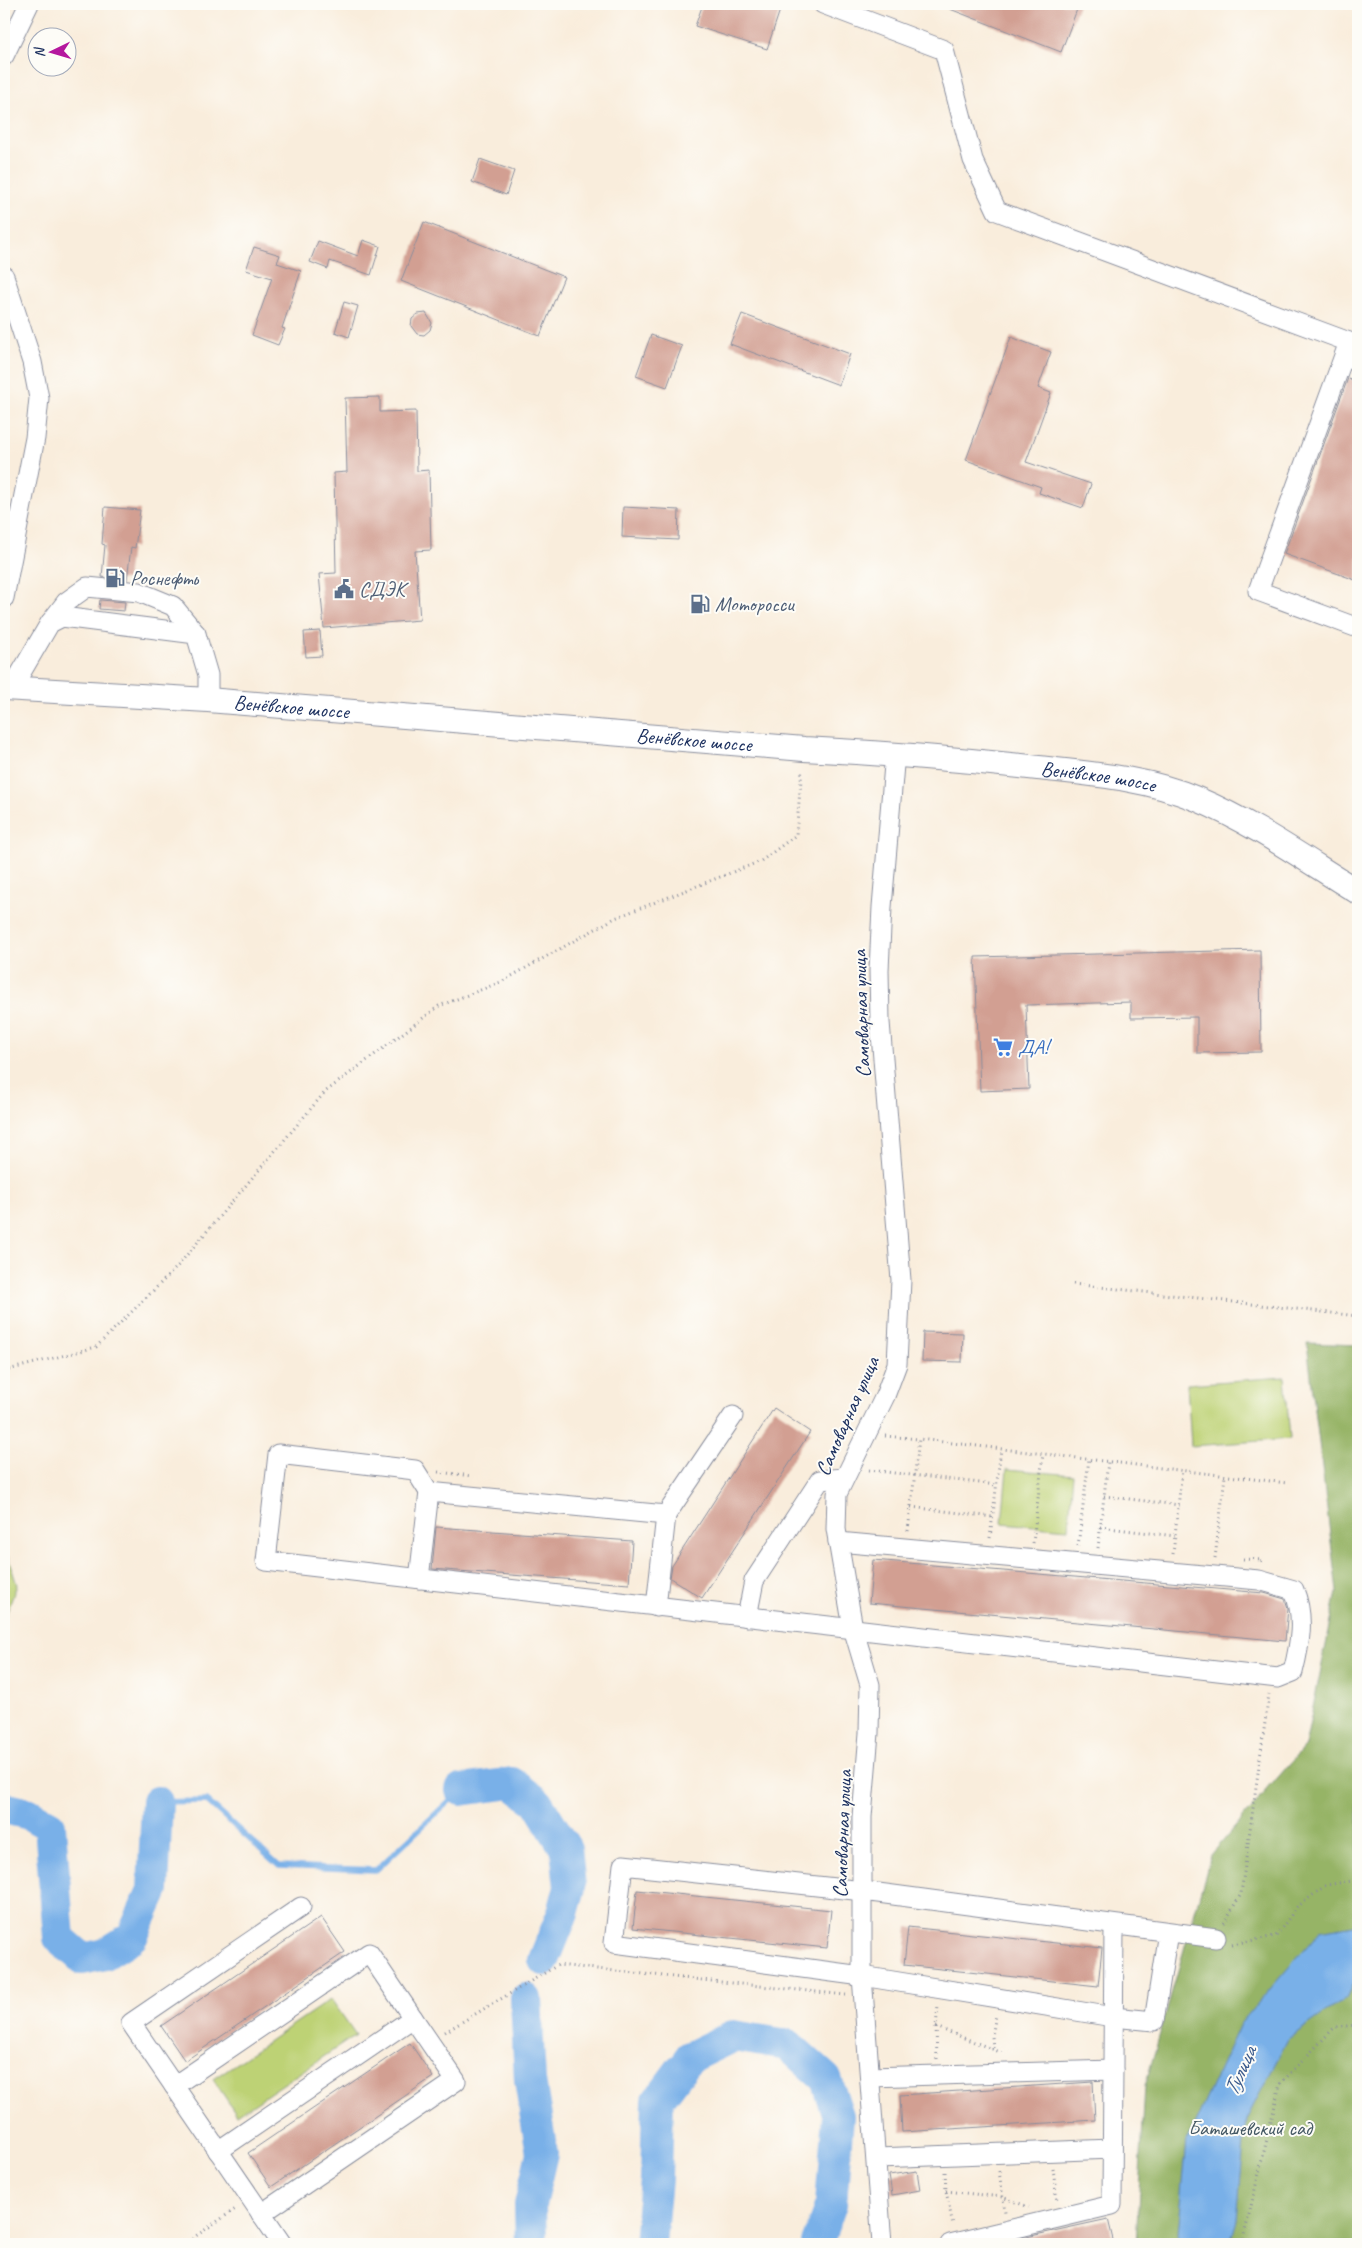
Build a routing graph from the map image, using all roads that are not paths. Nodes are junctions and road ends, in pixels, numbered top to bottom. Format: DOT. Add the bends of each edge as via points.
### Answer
graph roads {
  1 [pos="29,4"];
  2 [pos="823,4"];
  3 [pos="4,56"];
  4 [pos="4,276"];
  5 [pos="1354,344"];
  6 [pos="4,598"];
  7 [pos="50,623"];
  8 [pos="1358,628"];
  9 [pos="196,634"];
  10 [pos="8,688"];
  11 [pos="208,700"];
  12 [pos="895,753"];
  13 [pos="1358,892"];
  14 [pos="733,1416"];
  15 [pos="846,1473"];
  16 [pos="428,1492"];
  17 [pos="666,1515"];
  18 [pos="838,1542"];
  19 [pos="419,1579"];
  20 [pos="656,1607"];
  21 [pos="747,1618"];
  22 [pos="853,1628"];
  23 [pos="863,1890"];
  24 [pos="301,1907"];
  25 [pos="1114,1925"];
  26 [pos="1168,1932"];
  27 [pos="1216,1938"];
  28 [pos="862,1976"];
  29 [pos="1113,2017"];
  30 [pos="413,2018"];
  31 [pos="1113,2070"];
  32 [pos="870,2077"];
  33 [pos="174,2086"];
  34 [pos="1112,2149"];
  35 [pos="218,2151"];
  36 [pos="877,2158"];
  37 [pos="261,2214"];
  38 [pos="953,2243"];
  39 [pos="282,2244"];
  40 [pos="882,2244"];
  1 -- 3 [label="street"];
  2 -- 5 [label="street" via="944,50 973,160 997,211"];
  4 -- 6 [label="street" via="32,362 38,398 36,438"];
  5 -- 8 [label="street" via="1258,591"];
  7 -- 9 [label="street" via="62,617"];
  7 -- 9 [label="street" via="66,602 86,587 139,592 173,606"];
  7 -- 10 [label="street"];
  9 -- 11 [label="street" via="208,675"];
  10 -- 11 [label="main road, Венёвское шоссе"];
  11 -- 12 [label="main road, Венёвское шоссе" via="804,749"];
  12 -- 13 [label="main road, Венёвское шоссе" via="1149,783 1197,799 1234,818"];
  12 -- 15 [label="street, Самоварная улица" via="879,970 880,1022 902,1280 897,1364 885,1396"];
  14 -- 17 [label="street"];
  15 -- 18 [label="street, Самоварная улица" via="838,1494"];
  15 -- 21 [label="street" via="820,1480 754,1581"];
  16 -- 17 [label="street"];
  16 -- 19 [label="street"];
  16 -- 19 [label="street" via="416,1470 278,1454 266,1561"];
  17 -- 20 [label="street"];
  18 -- 22 [label="street, Самоварная улица"];
  18 -- 22 [label="street" via="1259,1580 1294,1590 1301,1607 1299,1649 1293,1672 1278,1678"];
  19 -- 20 [label="street"];
  20 -- 21 [label="street"];
  21 -- 22 [label="street"];
  22 -- 23 [label="street, Самоварная улица" via="870,1685 870,1733 862,1817"];
  23 -- 25 [label="street"];
  23 -- 28 [label="street, Самоварная улица"];
  23 -- 28 [label="street" via="623,1865 614,1943"];
  24 -- 33 [label="street" via="131,2023"];
  25 -- 26 [label="street"];
  25 -- 29 [label="street"];
  26 -- 27 [label="street"];
  26 -- 29 [label="street" via="1154,2021"];
  28 -- 29 [label="street"];
  28 -- 32 [label="street, Самоварная улица"];
  29 -- 31 [label="street"];
  30 -- 33 [label="street" via="369,1952"];
  30 -- 35 [label="street"];
  30 -- 37 [label="street" via="456,2081"];
  31 -- 32 [label="street"];
  31 -- 34 [label="street"];
  32 -- 36 [label="street, Самоварная улица"];
  33 -- 35 [label="street"];
  34 -- 36 [label="street"];
  34 -- 38 [label="street" via="1112,2205"];
  35 -- 37 [label="street"];
  36 -- 40 [label="street, Самоварная улица"];
  37 -- 39 [label="street"];
}
